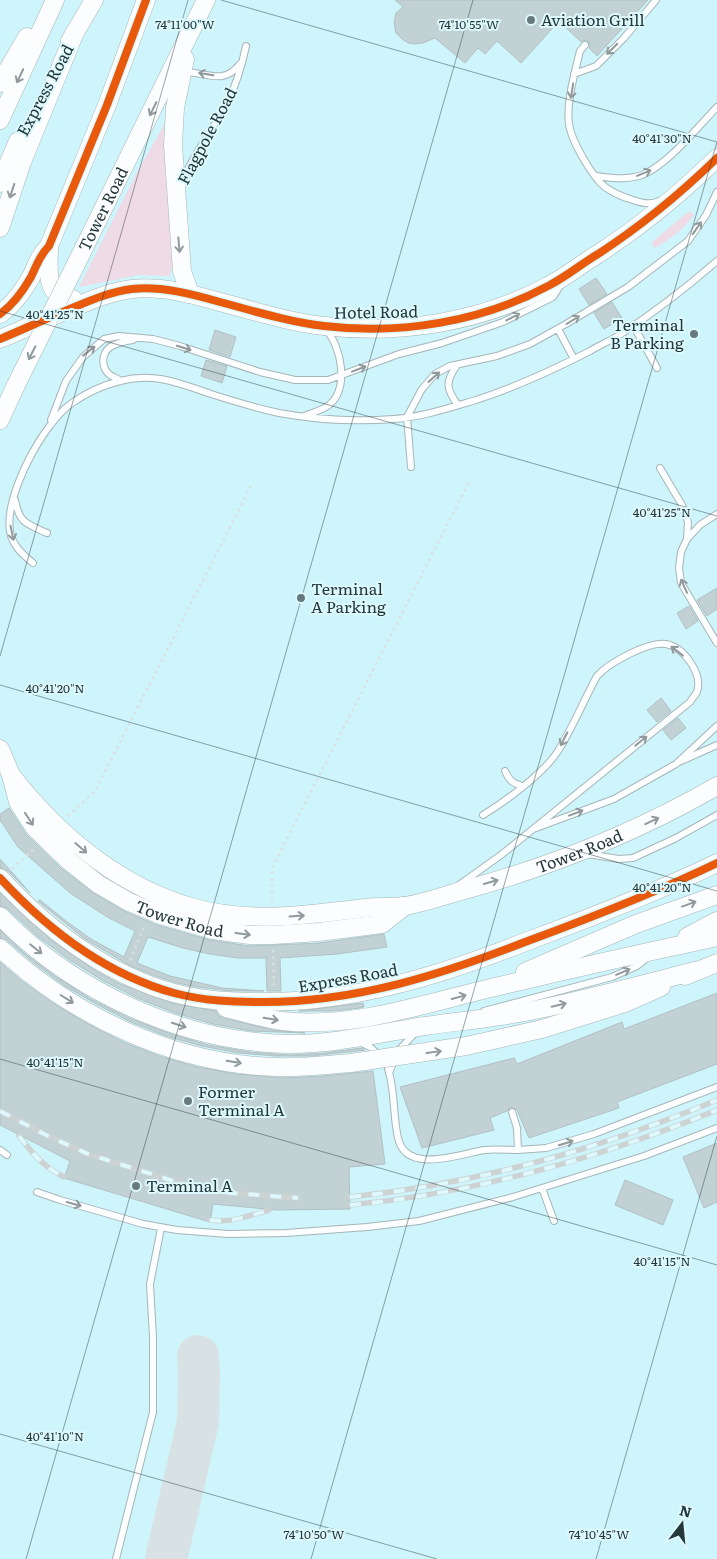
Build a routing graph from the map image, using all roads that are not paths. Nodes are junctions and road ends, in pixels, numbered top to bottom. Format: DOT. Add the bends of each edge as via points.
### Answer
graph roads {
  1 [pos="49,0"];
  2 [pos="55,0"];
  3 [pos="94,0"];
  4 [pos="146,0"];
  5 [pos="206,0"];
  6 [pos="656,0"];
  7 [pos="75,32"];
  8 [pos="585,45"];
  9 [pos="246,46"];
  10 [pos="243,61"];
  11 [pos="574,74"];
  12 [pos="174,77"];
  13 [pos="0,83"];
  14 [pos="717,107"];
  15 [pos="0,120"];
  16 [pos="717,158"];
  17 [pos="596,176"];
  18 [pos="0,183"];
  19 [pos="717,192"];
  20 [pos="680,193"];
  21 [pos="176,197"];
  22 [pos="0,228"];
  23 [pos="49,246"];
  24 [pos="717,261"];
  25 [pos="567,274"];
  26 [pos="190,294"];
  27 [pos="95,298"];
  28 [pos="0,314"];
  29 [pos="321,326"];
  30 [pos="633,326"];
  31 [pos="558,329"];
  32 [pos="0,339"];
  33 [pos="137,339"];
  34 [pos="574,359"];
  35 [pos="457,365"];
  36 [pos="658,368"];
  37 [pos="341,376"];
  38 [pos="121,381"];
  39 [pos="458,406"];
  40 [pos="300,417"];
  41 [pos="407,417"];
  42 [pos="0,420"];
  43 [pos="50,424"];
  44 [pos="412,467"];
  45 [pos="660,468"];
  46 [pos="15,496"];
  47 [pos="717,514"];
  48 [pos="47,533"];
  49 [pos="687,539"];
  50 [pos="33,563"];
  51 [pos="717,643"];
  52 [pos="717,726"];
  53 [pos="717,745"];
  54 [pos="0,749"];
  55 [pos="676,764"];
  56 [pos="505,771"];
  57 [pos="522,786"];
  58 [pos="717,786"];
  59 [pos="483,815"];
  60 [pos="717,815"];
  61 [pos="530,831"];
  62 [pos="575,853"];
  63 [pos="717,863"];
  64 [pos="6,874"];
  65 [pos="717,894"];
  66 [pos="444,896"];
  67 [pos="0,916"];
  68 [pos="717,921"];
  69 [pos="717,936"];
  70 [pos="0,948"];
  71 [pos="665,948"];
  72 [pos="717,962"];
  73 [pos="695,971"];
  74 [pos="488,989"];
  75 [pos="173,992"];
  76 [pos="424,1026"];
  77 [pos="377,1044"];
  78 [pos="389,1073"];
  79 [pos="717,1088"];
  80 [pos="512,1112"];
  81 [pos="717,1128"];
  82 [pos="0,1150"];
  83 [pos="518,1150"];
  84 [pos="7,1155"];
  85 [pos="542,1188"];
  86 [pos="37,1192"];
  87 [pos="554,1221"];
  88 [pos="161,1228"];
  89 [pos="116,1559"];
  1 -- 13 [label="street"];
  2 -- 15 [label="street, Express Road, one-way"];
  3 -- 7 [label="street, Express Road"];
  4 -- 23 [label="street" via="107,106"];
  5 -- 12 [label="street"];
  6 -- 11 [label="lane, one-way" via="596,66"];
  7 -- 18 [label="street, Express Road" via="29,118"];
  7 -- 22 [label="street, one-way" via="22,162"];
  8 -- 11 [label="lane" via="580,51"];
  9 -- 10 [label="lane, Flagpole Road"];
  10 -- 12 [label="lane, one-way" via="228,76 194,72"];
  10 -- 21 [label="lane, Flagpole Road" via="228,101 196,153"];
  11 -- 17 [label="lane, one-way" via="569,125 585,162"];
  12 -- 21 [label="street"];
  12 -- 42 [label="street, Tower Road, one-way, bridge" via="77,262"];
  17 -- 14 [label="lane, one-way" via="630,178 657,167"];
  16 -- 20 [label="street, Hotel Road"];
  17 -- 20 [label="lane" via="604,186 638,202 655,203"];
  31 -- 19 [label="lane, one-way" via="628,286 688,241"];
  20 -- 25 [label="street, Hotel Road" via="644,222"];
  21 -- 26 [label="street, one-way" via="182,271"];
  23 -- 27 [label="street" via="48,277 55,292 67,299"];
  23 -- 28 [label="street" via="40,255 18,297"];
  24 -- 30 [label="lane"];
  25 -- 29 [label="street, Hotel Road" via="527,296 456,320 399,327"];
  37 -- 25 [label="lane, one-way" via="399,354 503,322 552,297"];
  26 -- 27 [label="street, Hotel Road" via="144,288"];
  26 -- 29 [label="street, Hotel Road"];
  27 -- 32 [label="street, Hotel Road"];
  29 -- 37 [label="lane" via="341,358"];
  30 -- 34 [label="lane"];
  30 -- 36 [label="lane"];
  31 -- 34 [label="lane"];
  31 -- 35 [label="lane" via="497,356"];
  33 -- 37 [label="lane, one-way" via="154,339 295,380 328,380"];
  33 -- 38 [label="lane" via="108,348 104,356 103,365 109,375"];
  43 -- 33 [label="lane, one-way" via="66,381 82,356 104,339 119,336"];
  34 -- 39 [label="lane" via="502,391"];
  35 -- 39 [label="lane" via="448,384"];
  41 -- 35 [label="lane, one-way" via="435,374"];
  37 -- 40 [label="lane" via="337,396 328,406"];
  38 -- 40 [label="lane" via="152,377 167,379 259,408"];
  38 -- 43 [label="lane" via="71,403"];
  39 -- 41 [label="lane"];
  40 -- 41 [label="lane" via="350,421"];
  41 -- 44 [label="lane"];
  43 -- 46 [label="lane" via="21,476"];
  45 -- 49 [label="lane" via="682,504 688,522"];
  46 -- 48 [label="lane" via="18,514 24,522"];
  46 -- 50 [label="lane, one-way" via="9,520 10,532 21,553"];
  47 -- 49 [label="lane"];
  51 -- 49 [label="lane, one-way" via="681,583 680,552"];
  52 -- 55 [label="lane"];
  53 -- 55 [label="lane"];
  54 -- 66 [label="street, Tower Road, one-way" via="11,775 51,832 149,891 204,910 272,926 322,914 405,906"];
  61 -- 55 [label="lane, one-way" via="614,799"];
  56 -- 57 [label="lane" via="508,779"];
  57 -- 59 [label="lane"];
  61 -- 57 [label="lane, one-way" via="690,702 697,692 698,679 692,666 678,649 667,644 655,644 603,668 548,765"];
  62 -- 58 [label="street, Tower Road, one-way" via="655,820"];
  60 -- 62 [label="lane" via="632,858 618,860"];
  61 -- 66 [label="lane"];
  66 -- 62 [label="street, Tower Road, one-way"];
  63 -- 75 [label="street, Express Road" via="509,949 372,991 271,1002 218,1001"];
  64 -- 75 [label="street, Express Road" via="42,919 87,952 138,980"];
  74 -- 65 [label="street, one-way" via="624,929"];
  67 -- 77 [label="street, one-way" via="75,977 111,997 165,1020 208,1033 264,1043 305,1044 349,1039"];
  68 -- 71 [label="street"];
  69 -- 71 [label="street"];
  70 -- 73 [label="street, one-way, bridge" via="54,991 123,1029 188,1053 244,1064 289,1067 351,1063 457,1048 542,1029 625,1004"];
  71 -- 74 [label="street"];
  76 -- 71 [label="lane, one-way" via="612,977"];
  72 -- 73 [label="street"];
  76 -- 73 [label="street, one-way" via="548,1007"];
  75 -- 74 [label="street, one-way" via="283,1021 341,1020 378,1015"];
  76 -- 77 [label="street"];
  76 -- 78 [label="lane" via="398,1051"];
  77 -- 78 [label="lane"];
  78 -- 83 [label="lane" via="398,1138 408,1154 429,1161 485,1150"];
  83 -- 79 [label="lane, one-way" via="546,1148 594,1134"];
  80 -- 83 [label="lane"];
  81 -- 85 [label="lane" via="644,1156"];
  82 -- 84 [label="lane"];
  85 -- 87 [label="lane"];
  85 -- 88 [label="lane" via="444,1215 381,1226 228,1234"];
  86 -- 88 [label="lane, one-way"];
  88 -- 89 [label="lane" via="150,1284 154,1337 153,1412"];
}
